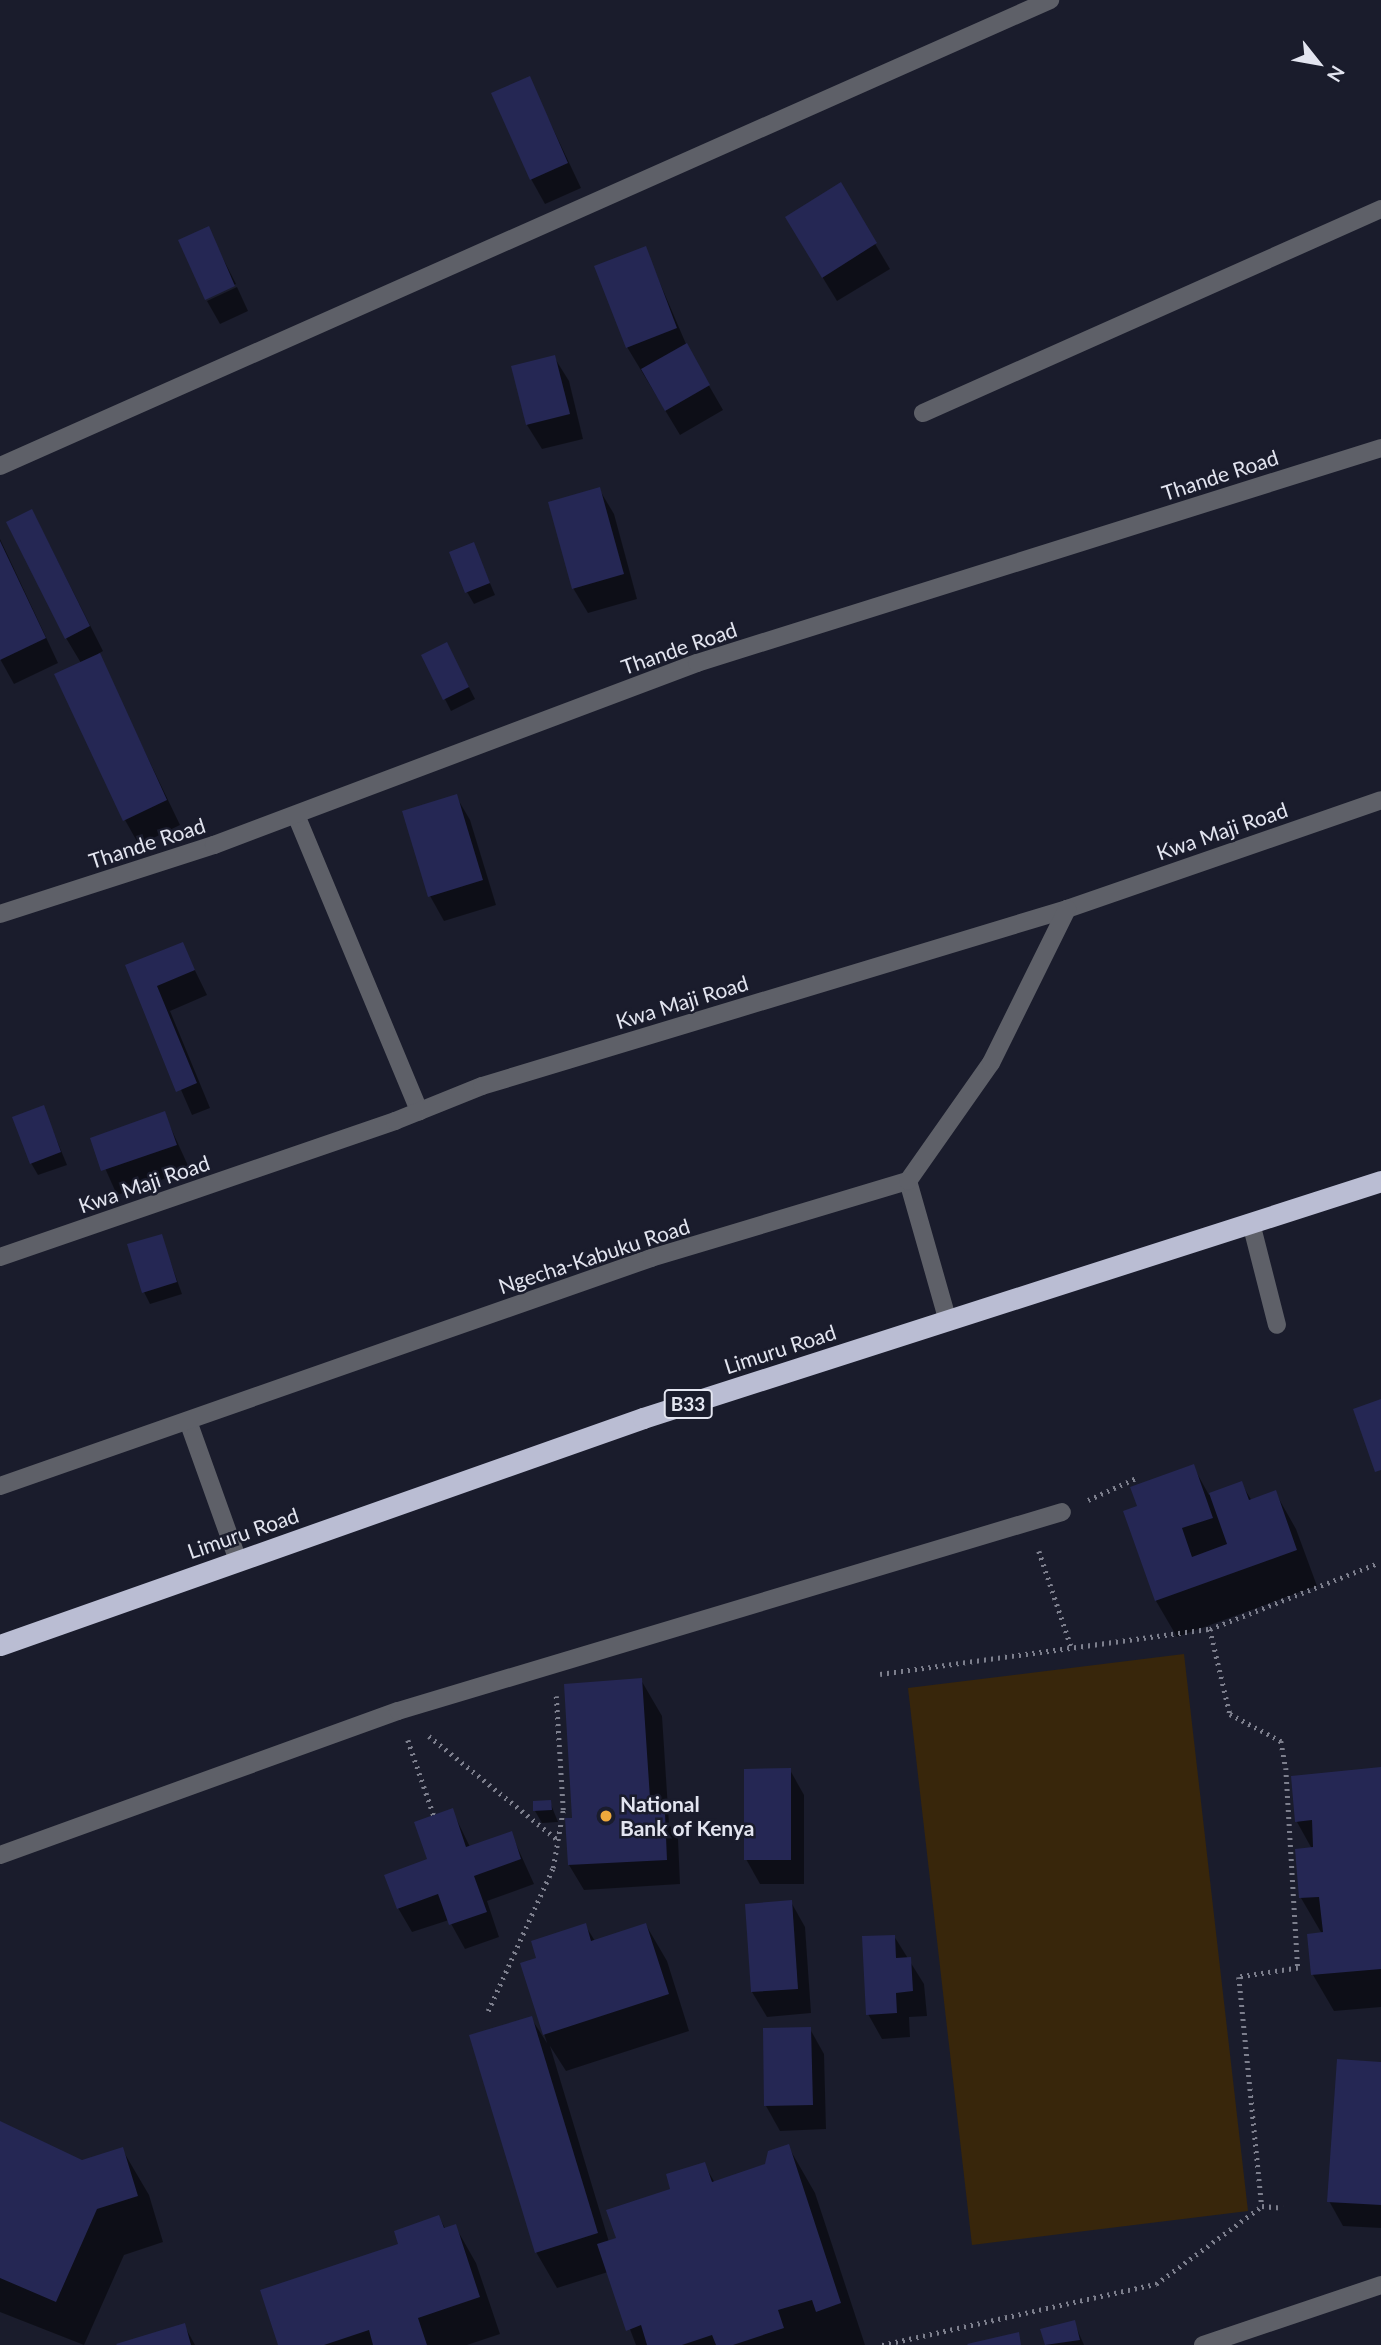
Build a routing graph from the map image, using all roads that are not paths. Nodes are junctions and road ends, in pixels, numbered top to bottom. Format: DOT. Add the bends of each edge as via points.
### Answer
graph roads {
  1 [pos="1050,0"];
  2 [pos="1381,209"];
  3 [pos="923,413"];
  4 [pos="1381,448"];
  5 [pos="0,466"];
  6 [pos="1381,800"];
  7 [pos="296,815"];
  8 [pos="1067,909"];
  9 [pos="0,914"];
  10 [pos="419,1111"];
  11 [pos="908,1181"];
  12 [pos="1381,1181"];
  13 [pos="1251,1223"];
  14 [pos="0,1257"];
  15 [pos="948,1321"];
  16 [pos="1277,1325"];
  17 [pos="188,1421"];
  18 [pos="0,1486"];
  19 [pos="1062,1512"];
  20 [pos="238,1561"];
  21 [pos="0,1645"];
  22 [pos="0,1856"];
  23 [pos="1381,2285"];
  24 [pos="1203,2345"];
  1 -- 5 [label="street"];
  2 -- 3 [label="street"];
  4 -- 7 [label="street, Thande Road" via="698,663"];
  6 -- 8 [label="street, Kwa Maji Road"];
  7 -- 9 [label="street, Thande Road"];
  7 -- 10 [label="street"];
  8 -- 10 [label="street, Kwa Maji Road" via="482,1086"];
  8 -- 11 [label="street" via="991,1063"];
  10 -- 14 [label="street, Kwa Maji Road"];
  11 -- 15 [label="street"];
  11 -- 17 [label="street, Ngecha-Kabuku Road" via="651,1258"];
  12 -- 13 [label="highway, Limuru Road / B33"];
  13 -- 15 [label="highway, Limuru Road / B33"];
  13 -- 16 [label="street"];
  15 -- 20 [label="highway, Limuru Road / B33" via="643,1419"];
  17 -- 18 [label="street, Ngecha-Kabuku Road"];
  17 -- 20 [label="street"];
  19 -- 22 [label="street" via="398,1711"];
  20 -- 21 [label="highway, Limuru Road / B33"];
  23 -- 24 [label="street"];
}
